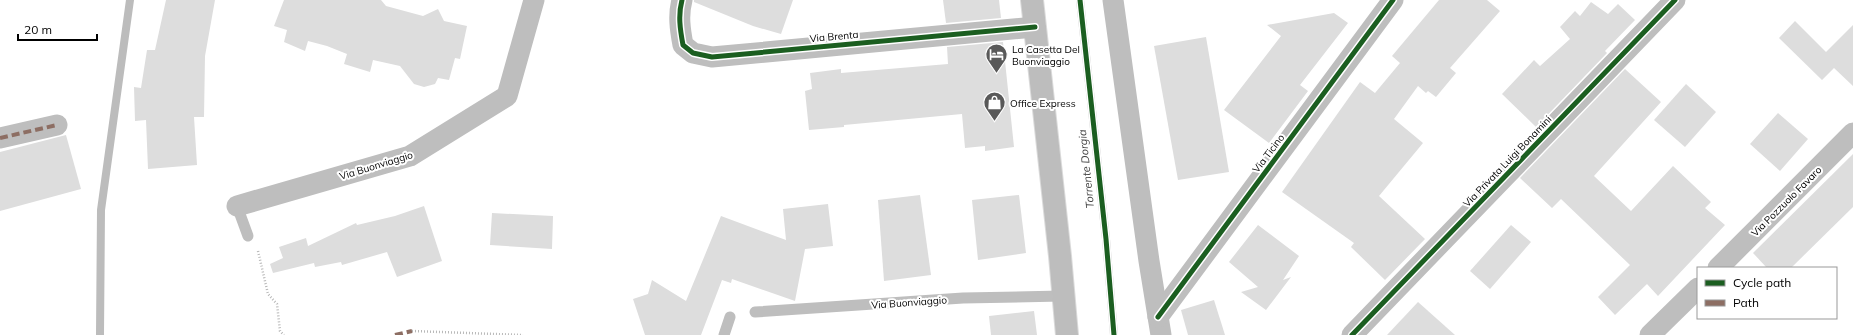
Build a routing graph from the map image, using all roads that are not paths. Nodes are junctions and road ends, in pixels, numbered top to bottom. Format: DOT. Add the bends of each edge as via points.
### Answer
graph roads {
  1 [pos="534,0"];
  2 [pos="682,0"];
  3 [pos="1032,0"];
  4 [pos="1113,0"];
  5 [pos="1393,0"];
  6 [pos="1675,0"];
  7 [pos="1035,26"];
  8 [pos="57,125"];
  9 [pos="1853,133"];
  10 [pos="0,138"];
  11 [pos="237,206"];
  12 [pos="248,236"];
  13 [pos="1719,267"];
  14 [pos="1697,289"];
  15 [pos="1062,296"];
  16 [pos="755,312"];
  17 [pos="730,317"];
  18 [pos="1159,326"];
  19 [pos="724,335"];
  20 [pos="1067,335"];
  21 [pos="1352,335"];
  22 [pos="1650,335"];
  1 -- 11 [label="street, Via Buonviaggio" via="507,96 410,156"];
  2 -- 7 [label="street, Via Brenta" via="682,45 693,53 712,56"];
  3 -- 7 [label="main road"];
  4 -- 18 [label="street"];
  5 -- 18 [label="street, Via Ticino"];
  6 -- 21 [label="street, Via Privata Luigi Bonamini"];
  7 -- 15 [label="main road"];
  8 -- 10 [label="street"];
  9 -- 13 [label="street, Via Pozzuolo Favaro"];
  11 -- 12 [label="lane, Via Buonviaggio"];
  14 -- 22 [label="street"];
  15 -- 16 [label="lane, Via Buonviaggio" via="963,298"];
  15 -- 20 [label="main road"];
  17 -- 19 [label="lane"];
}
